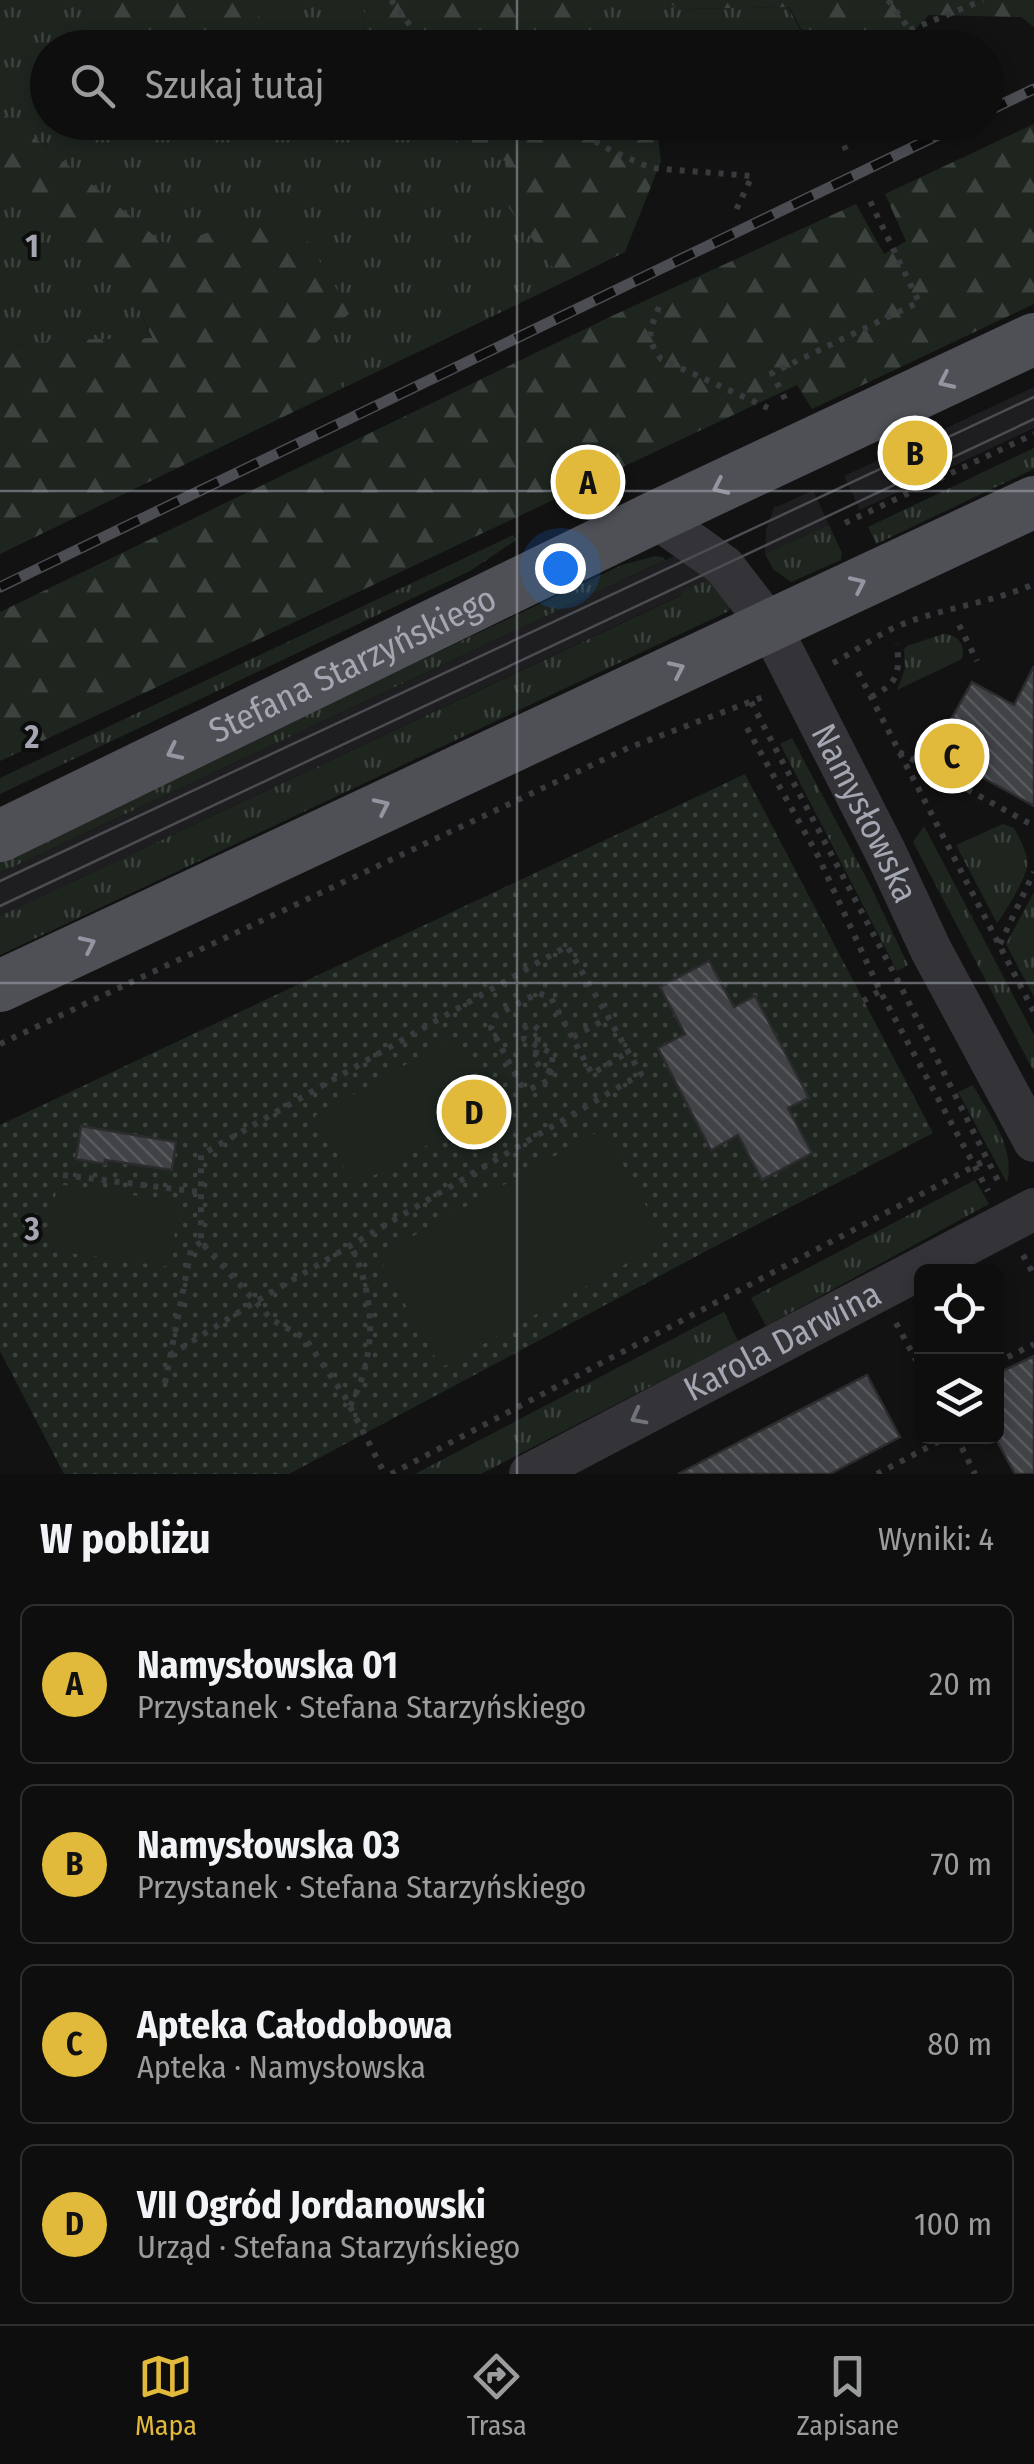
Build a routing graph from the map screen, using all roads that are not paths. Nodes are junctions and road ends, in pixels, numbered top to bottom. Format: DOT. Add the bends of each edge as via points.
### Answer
graph roads {
  1 [pos="1034,340"];
  2 [pos="1034,502"];
  3 [pos="655,516"];
  4 [pos="770,626"];
  5 [pos="0,836"];
  6 [pos="0,986"];
  7 [pos="1034,1141"];
  8 [pos="1019,1217"];
  9 [pos="530,1474"];
  1 -- 3 [label="main road, Stefana Starzyńskiego, one-way"];
  4 -- 2 [label="main road, one-way"];
  3 -- 4 [label="street, Namysłowska" via="724,566"];
  3 -- 5 [label="main road, Stefana Starzyńskiego, one-way"];
  6 -- 4 [label="main road, one-way"];
  4 -- 7 [label="street, Namysłowska"];
  8 -- 9 [label="street, Karola Darwina, one-way"];
}
